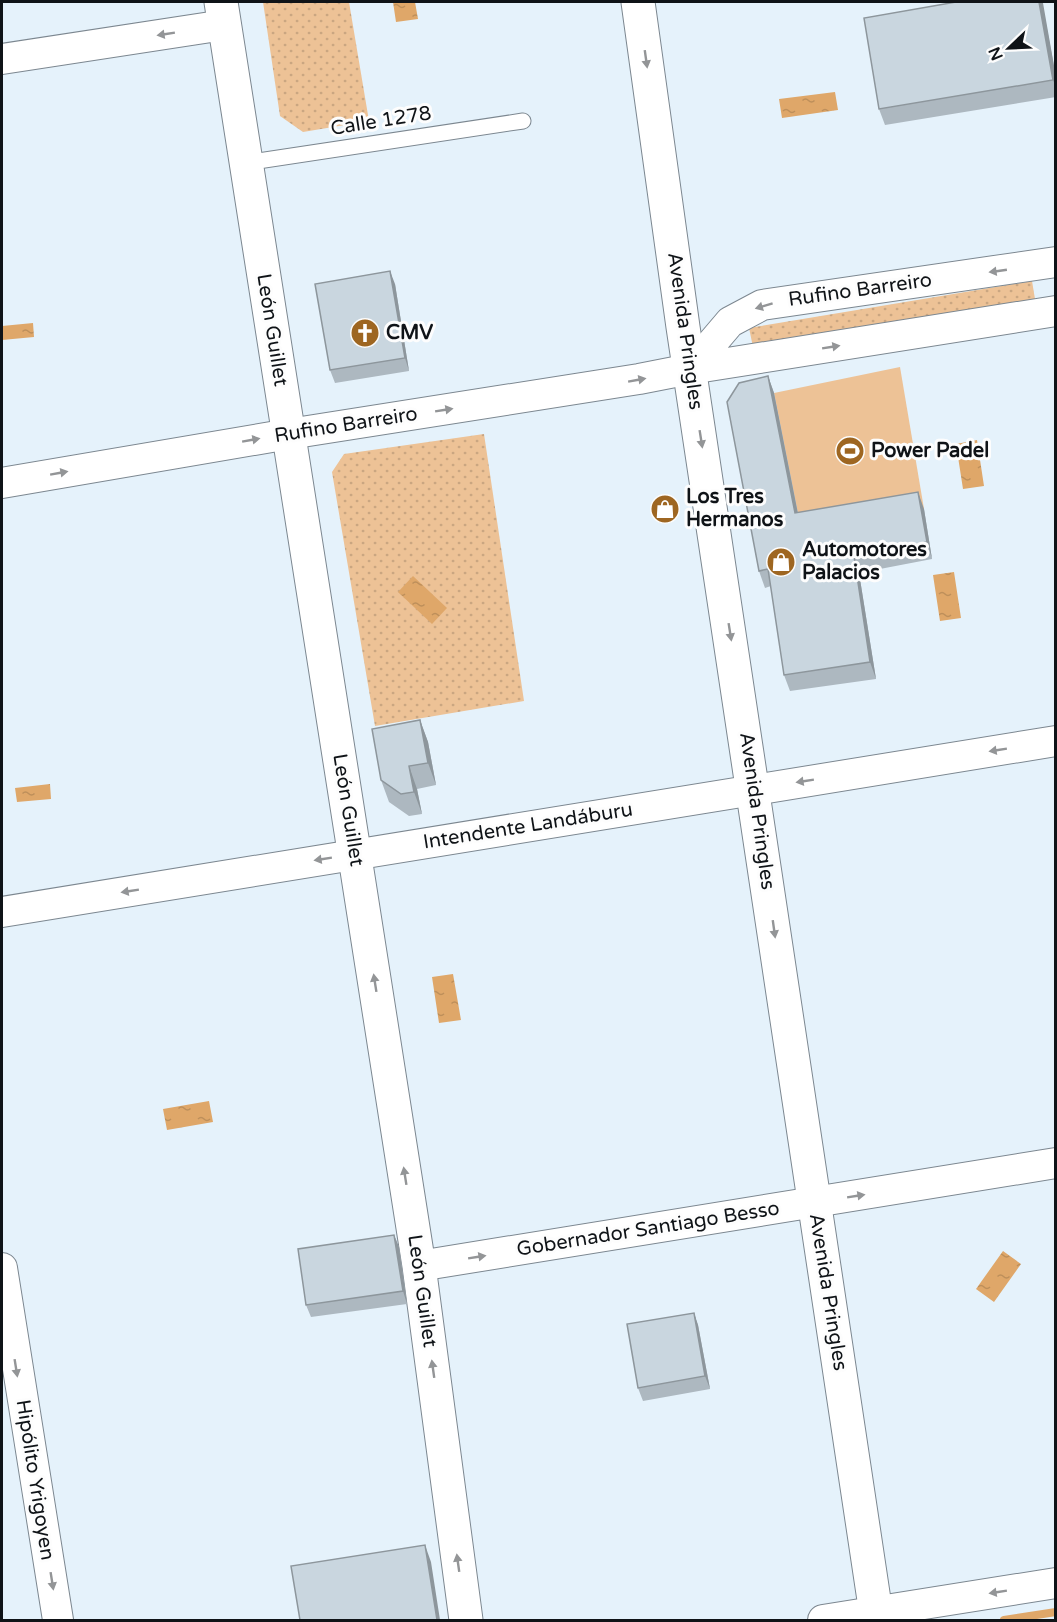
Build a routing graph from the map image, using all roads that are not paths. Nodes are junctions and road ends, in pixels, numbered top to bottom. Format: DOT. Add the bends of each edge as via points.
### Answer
graph roads {
  1 [pos="638,2"];
  2 [pos="223,13"];
  3 [pos="2,59"];
  4 [pos="523,121"];
  5 [pos="245,163"];
  6 [pos="1056,262"];
  7 [pos="1056,311"];
  8 [pos="690,369"];
  9 [pos="289,434"];
  10 [pos="2,483"];
  11 [pos="1056,741"];
  12 [pos="754,789"];
  13 [pos="355,854"];
  14 [pos="2,912"];
  15 [pos="1056,1163"];
  16 [pos="815,1203"];
  17 [pos="419,1266"];
  18 [pos="2,1268"];
  19 [pos="6,1335"];
  20 [pos="1056,1583"];
  21 [pos="877,1616"];
  22 [pos="58,1620"];
  23 [pos="466,1620"];
  24 [pos="823,1620"];
  1 -- 8 [label="main road, Avenida Pringles, one-way"];
  2 -- 3 [label="street, one-way"];
  2 -- 5 [label="main road, León Guillet"];
  4 -- 5 [label="lane, Calle 1278"];
  5 -- 9 [label="main road, León Guillet"];
  6 -- 8 [label="street, Rufino Barreiro, one-way" via="762,305 730,322"];
  8 -- 7 [label="street, Rufino Barreiro, one-way"];
  9 -- 8 [label="street, Rufino Barreiro, one-way"];
  8 -- 12 [label="main road, Avenida Pringles, one-way"];
  10 -- 9 [label="street, Rufino Barreiro, one-way"];
  9 -- 13 [label="main road, León Guillet"];
  11 -- 12 [label="street, Intendente Landáburu, one-way"];
  12 -- 13 [label="street, Intendente Landáburu"];
  12 -- 16 [label="main road, Avenida Pringles, one-way"];
  13 -- 14 [label="street, Intendente Landáburu, one-way"];
  17 -- 13 [label="main road, León Guillet, one-way"];
  16 -- 15 [label="street, Gobernador Santiago Besso, one-way"];
  17 -- 16 [label="street, Gobernador Santiago Besso, one-way"];
  16 -- 21 [label="main road, Avenida Pringles"];
  23 -- 17 [label="main road, León Guillet, one-way"];
  18 -- 19 [label="street, Hipólito Yrigoyen"];
  19 -- 22 [label="street, Hipólito Yrigoyen, one-way"];
  20 -- 21 [label="street, one-way"];
  21 -- 24 [label="street"];
}
